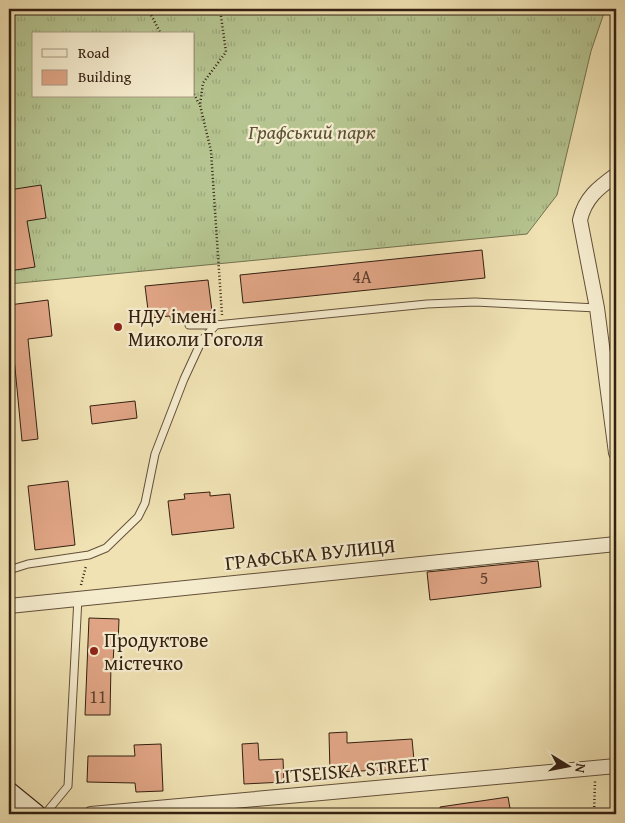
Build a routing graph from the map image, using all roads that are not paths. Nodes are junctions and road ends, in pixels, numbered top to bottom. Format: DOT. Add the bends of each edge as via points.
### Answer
graph roads {
  1 [pos="616,175"];
  2 [pos="597,308"];
  3 [pos="189,325"];
  4 [pos="219,325"];
  5 [pos="616,453"];
  6 [pos="616,544"];
  7 [pos="9,570"];
  8 [pos="78,598"];
  9 [pos="9,606"];
  10 [pos="616,766"];
  11 [pos="9,792"];
  12 [pos="36,814"];
  13 [pos="45,814"];
  14 [pos="91,814"];
  1 -- 2 [label="street" via="590,197 580,220"];
  2 -- 4 [label="lane" via="475,302 427,304"];
  2 -- 5 [label="street"];
  3 -- 4 [label="lane"];
  4 -- 7 [label="lane" via="202,340 184,378 155,454 145,503 138,517 106,548 89,555"];
  6 -- 8 [label="street, ГРАФСЬКА ВУЛИЦЯ"];
  8 -- 9 [label="street, ГРАФСЬКА ВУЛИЦЯ"];
  8 -- 13 [label="lane" via="68,786"];
  10 -- 14 [label="street, LITSEISKA STREET"];
  11 -- 12 [label="street"];
}
